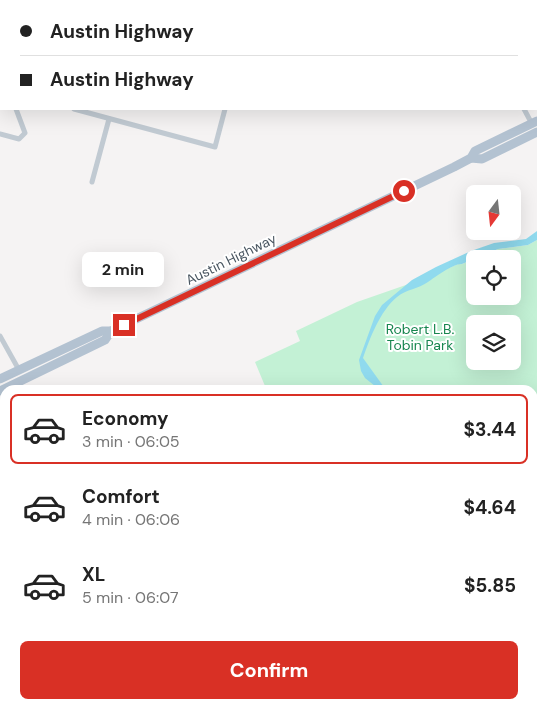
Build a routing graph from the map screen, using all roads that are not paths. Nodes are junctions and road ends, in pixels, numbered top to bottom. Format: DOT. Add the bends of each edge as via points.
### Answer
graph roads {
  1 [pos="16,110"];
  2 [pos="78,110"];
  3 [pos="225,110"];
  4 [pos="525,110"];
  5 [pos="109,119"];
  6 [pos="536,128"];
  7 [pos="0,134"];
  8 [pos="92,182"];
  9 [pos="111,331"];
  10 [pos="0,336"];
  11 [pos="19,370"];
  12 [pos="0,379"];
  13 [pos="10,385"];
  1 -- 7 [label="street" via="26,133 20,138"];
  2 -- 5 [label="street"];
  3 -- 5 [label="street" via="215,147"];
  4 -- 6 [label="street"];
  5 -- 8 [label="street"];
  6 -- 9 [label="main road, Austin Highway" via="475,151 471,158 447,171"];
  9 -- 11 [label="main road, Austin Highway" via="102,330"];
  9 -- 13 [label="main road, Austin Highway" via="105,340"];
  10 -- 11 [label="street"];
  11 -- 12 [label="main road, Austin Highway"];
}
